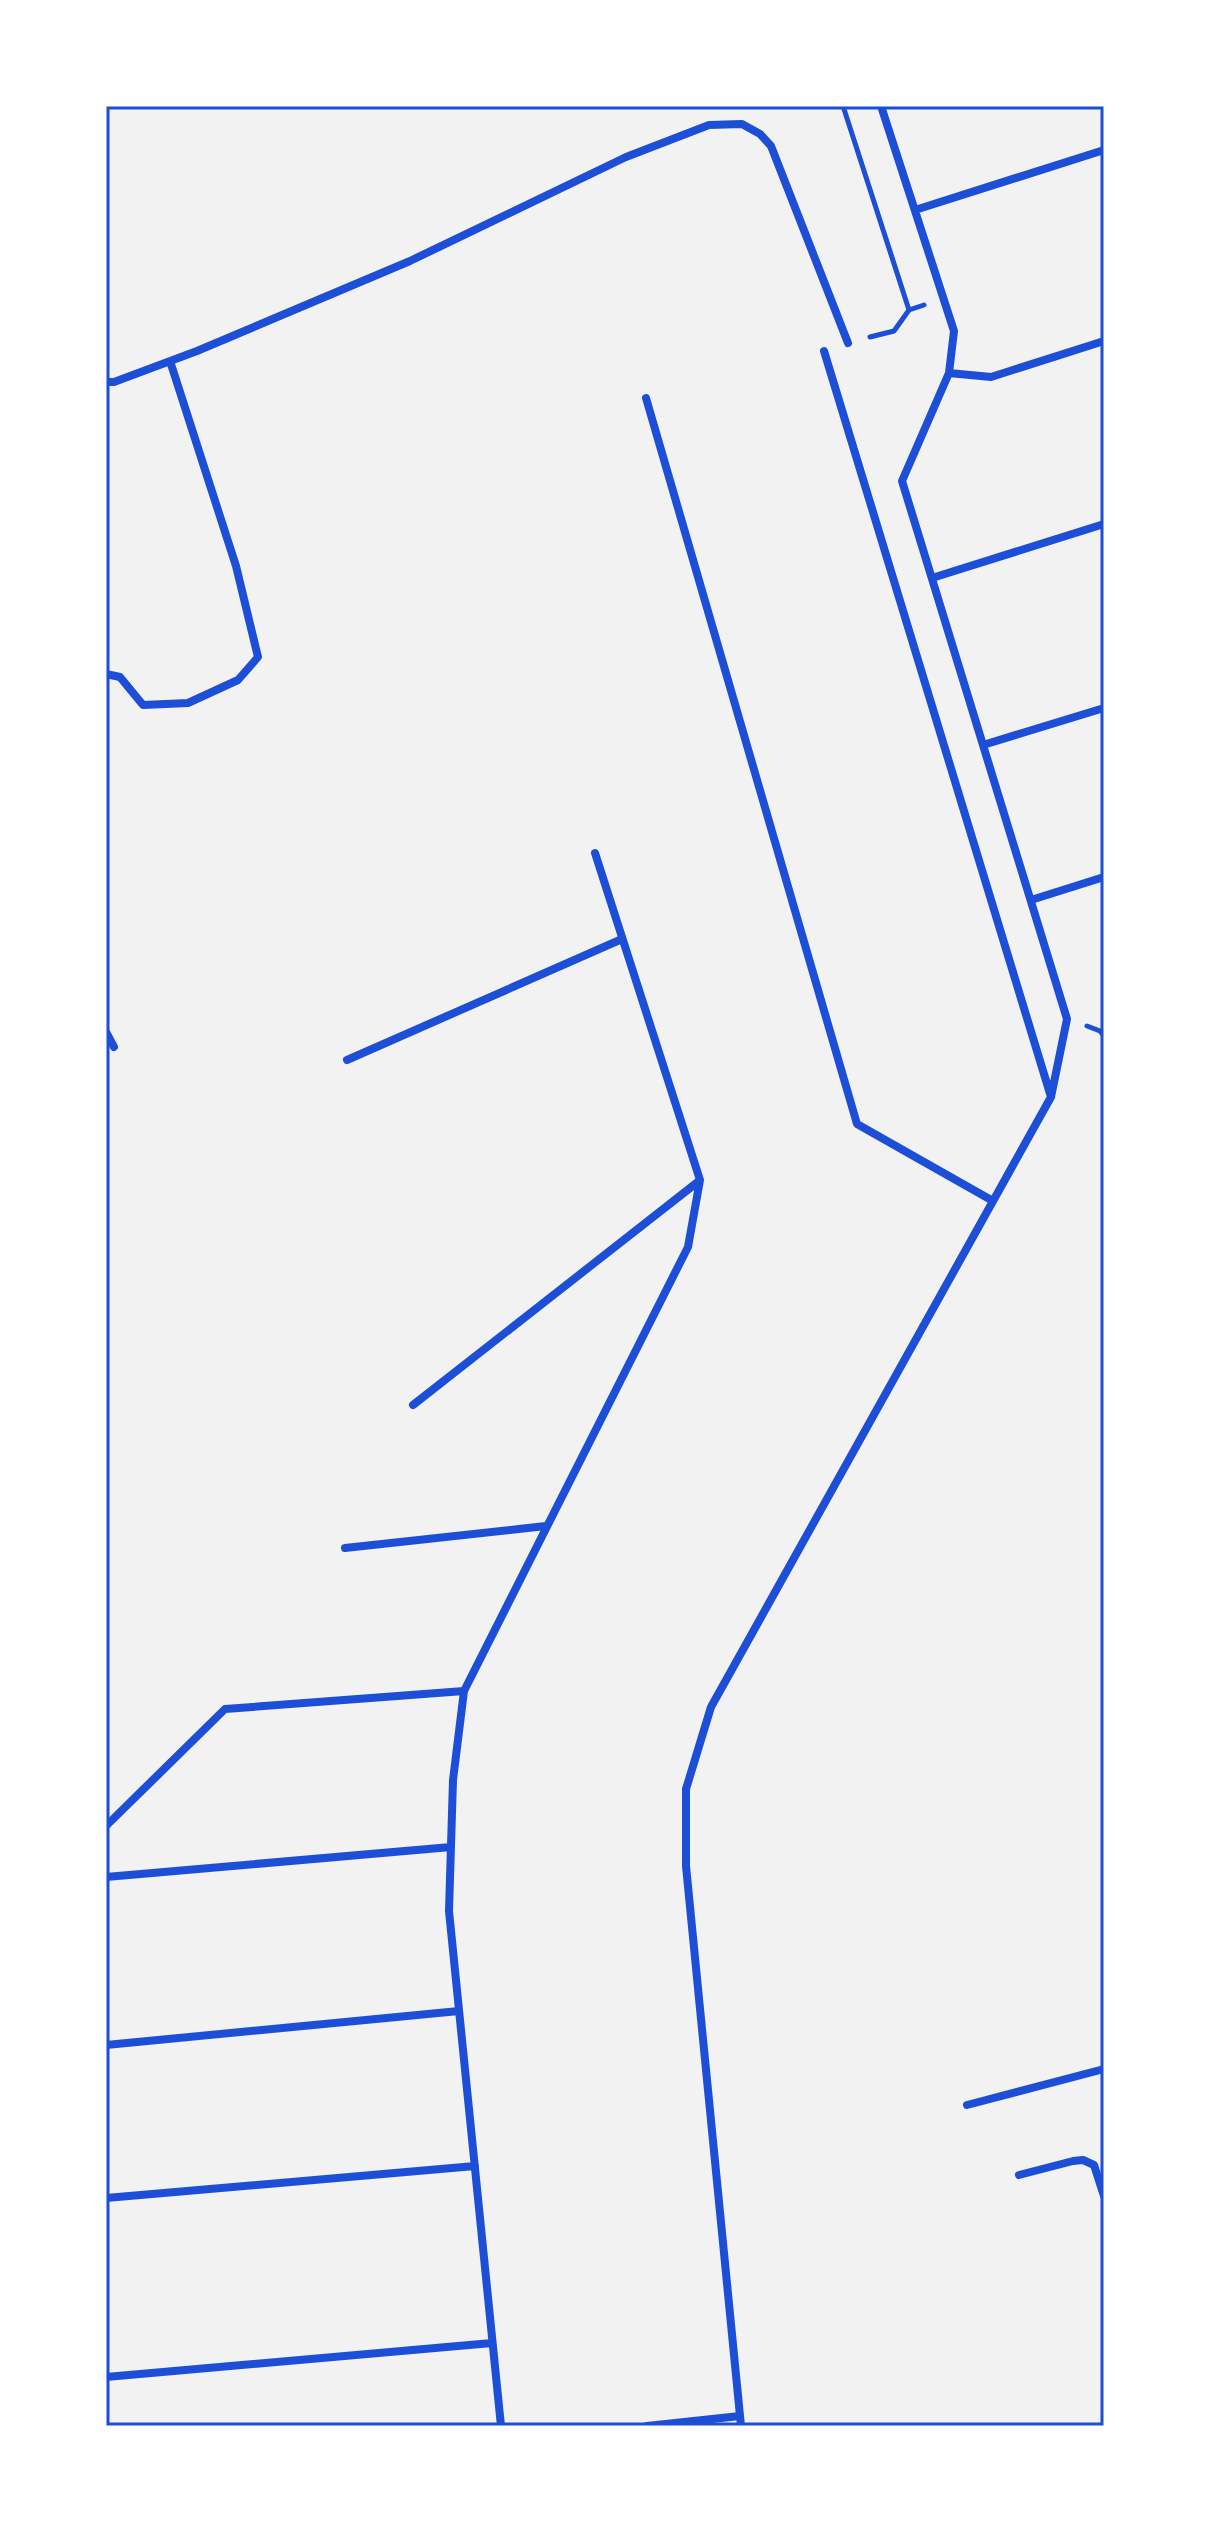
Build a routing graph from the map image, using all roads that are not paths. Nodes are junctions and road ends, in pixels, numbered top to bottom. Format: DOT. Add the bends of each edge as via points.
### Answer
graph roads {
  1 [pos="881,106"];
  2 [pos="1104,150"];
  3 [pos="915,210"];
  4 [pos="1104,341"];
  5 [pos="848,343"];
  6 [pos="824,351"];
  7 [pos="170,361"];
  8 [pos="949,373"];
  9 [pos="106,382"];
  10 [pos="646,398"];
  11 [pos="1104,524"];
  12 [pos="932,578"];
  13 [pos="106,674"];
  14 [pos="1104,708"];
  15 [pos="983,745"];
  16 [pos="595,853"];
  17 [pos="1104,877"];
  18 [pos="1031,900"];
  19 [pos="622,939"];
  20 [pos="106,1032"];
  21 [pos="114,1047"];
  22 [pos="347,1060"];
  23 [pos="1051,1097"];
  24 [pos="700,1180"];
  25 [pos="993,1201"];
  26 [pos="413,1405"];
  27 [pos="546,1526"];
  28 [pos="345,1548"];
  29 [pos="464,1691"];
  30 [pos="106,1826"];
  31 [pos="451,1847"];
  32 [pos="106,1877"];
  33 [pos="459,2011"];
  34 [pos="106,2045"];
  35 [pos="1104,2069"];
  36 [pos="967,2105"];
  37 [pos="475,2166"];
  38 [pos="1019,2175"];
  39 [pos="1104,2196"];
  40 [pos="106,2198"];
  41 [pos="492,2343"];
  42 [pos="106,2377"];
  43 [pos="740,2421"];
  44 [pos="501,2426"];
  45 [pos="647,2426"];
  1 -- 3 [label="street"];
  2 -- 3 [label="street"];
  3 -- 8 [label="street" via="954,331"];
  4 -- 8 [label="street" via="991,377"];
  5 -- 7 [label="street" via="771,146 742,124 720,124 626,157 410,261"];
  6 -- 23 [label="street"];
  7 -- 9 [label="street"];
  7 -- 13 [label="street" via="236,566 258,657 238,680 188,703 143,705 120,677"];
  8 -- 12 [label="street" via="902,481"];
  10 -- 25 [label="street" via="857,1124"];
  11 -- 12 [label="street"];
  12 -- 15 [label="street"];
  14 -- 15 [label="street"];
  15 -- 18 [label="street"];
  16 -- 19 [label="street"];
  17 -- 18 [label="street"];
  18 -- 23 [label="street" via="1067,1019"];
  19 -- 22 [label="street"];
  19 -- 24 [label="street"];
  20 -- 21 [label="street"];
  23 -- 25 [label="street"];
  24 -- 26 [label="street"];
  24 -- 27 [label="street" via="688,1247"];
  25 -- 43 [label="street" via="711,1707 686,1789 686,1866"];
  27 -- 28 [label="street"];
  27 -- 29 [label="street"];
  29 -- 30 [label="street" via="225,1709"];
  29 -- 31 [label="street"];
  31 -- 32 [label="street"];
  31 -- 33 [label="street" via="449,1911"];
  33 -- 34 [label="street"];
  33 -- 37 [label="street"];
  35 -- 36 [label="street"];
  37 -- 40 [label="street"];
  37 -- 41 [label="street"];
  38 -- 39 [label="street" via="1083,2160 1094,2165"];
  41 -- 42 [label="street"];
  41 -- 44 [label="street"];
  43 -- 45 [label="street"];
}
